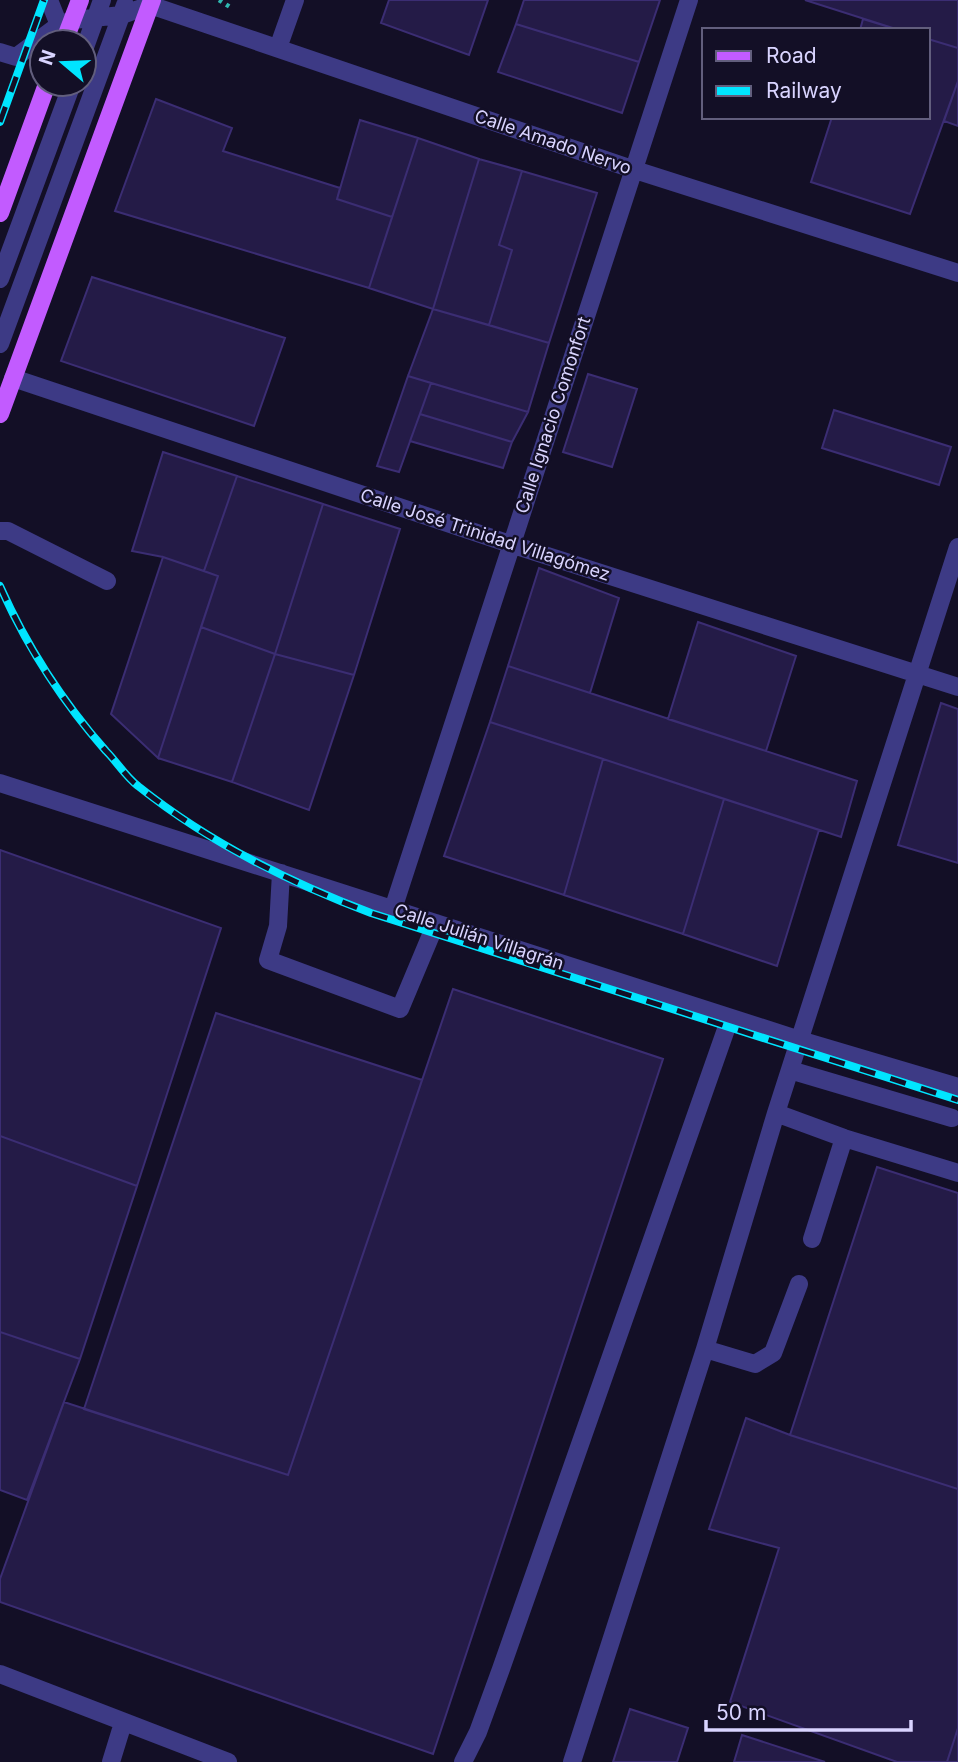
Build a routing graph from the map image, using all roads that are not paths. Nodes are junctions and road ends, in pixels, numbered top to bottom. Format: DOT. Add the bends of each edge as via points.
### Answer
graph roads {
  1 [pos="49,0"];
  2 [pos="80,0"];
  3 [pos="102,0"];
  4 [pos="295,0"];
  5 [pos="689,0"];
  6 [pos="151,3"];
  7 [pos="124,7"];
  8 [pos="96,19"];
  9 [pos="64,28"];
  10 [pos="66,28"];
  11 [pos="68,28"];
  12 [pos="93,28"];
  13 [pos="278,48"];
  14 [pos="28,50"];
  15 [pos="0,52"];
  16 [pos="42,98"];
  17 [pos="67,98"];
  18 [pos="635,170"];
  19 [pos="0,213"];
  20 [pos="958,273"];
  21 [pos="0,279"];
  22 [pos="0,344"];
  23 [pos="13,378"];
  24 [pos="0,414"];
  25 [pos="0,531"];
  26 [pos="510,544"];
  27 [pos="958,547"];
  28 [pos="107,581"];
  29 [pos="918,674"];
  30 [pos="958,687"];
  31 [pos="0,783"];
  32 [pos="281,873"];
  33 [pos="393,909"];
  34 [pos="436,923"];
  35 [pos="730,1018"];
  36 [pos="800,1040"];
  37 [pos="790,1070"];
  38 [pos="958,1087"];
  39 [pos="776,1112"];
  40 [pos="952,1118"];
  41 [pos="844,1139"];
  42 [pos="958,1173"];
  43 [pos="812,1238"];
  44 [pos="799,1284"];
  45 [pos="705,1349"];
  46 [pos="0,1674"];
  47 [pos="123,1723"];
  48 [pos="111,1762"];
  49 [pos="228,1762"];
  50 [pos="463,1762"];
  51 [pos="572,1762"];
  1 -- 9 [label="street"];
  2 -- 10 [label="main road"];
  3 -- 8 [label="street"];
  4 -- 13 [label="street"];
  5 -- 18 [label="street, Calle Ignacio Comonfort"];
  6 -- 7 [label="street"];
  6 -- 13 [label="street, Calle Amado Nervo"];
  6 -- 23 [label="main road"];
  7 -- 8 [label="street"];
  7 -- 22 [label="street"];
  8 -- 11 [label="street"];
  8 -- 12 [label="street"];
  13 -- 18 [label="street, Calle Amado Nervo"];
  14 -- 15 [label="street" via="16,57"];
  16 -- 19 [label="main road"];
  17 -- 21 [label="street"];
  18 -- 20 [label="street, Calle Amado Nervo"];
  18 -- 26 [label="street, Calle Ignacio Comonfort"];
  23 -- 24 [label="main road"];
  23 -- 26 [label="street, Calle José Trinidad Villagómez"];
  25 -- 28 [label="street"];
  26 -- 29 [label="street, Calle José Trinidad Villagómez"];
  26 -- 33 [label="street, Calle Ignacio Comonfort"];
  27 -- 29 [label="street"];
  29 -- 30 [label="street, Calle José Trinidad Villagómez"];
  29 -- 36 [label="street"];
  31 -- 32 [label="street, Calle Julián Villagrán"];
  32 -- 33 [label="street, Calle Julián Villagrán"];
  32 -- 34 [label="street" via="278,926 268,960 400,1009"];
  33 -- 34 [label="street, Calle Julián Villagrán"];
  34 -- 35 [label="street, Calle Julián Villagrán"];
  35 -- 36 [label="street, Calle Julián Villagrán"];
  35 -- 50 [label="street" via="501,1669"];
  36 -- 37 [label="street"];
  36 -- 38 [label="street, Calle Julián Villagrán"];
  37 -- 39 [label="street"];
  37 -- 40 [label="street"];
  39 -- 41 [label="street"];
  39 -- 45 [label="street"];
  41 -- 42 [label="street"];
  41 -- 43 [label="street"];
  44 -- 45 [label="street" via="773,1353 755,1364"];
  45 -- 51 [label="street"];
  46 -- 47 [label="street"];
  47 -- 48 [label="street"];
  47 -- 49 [label="street"];
}
